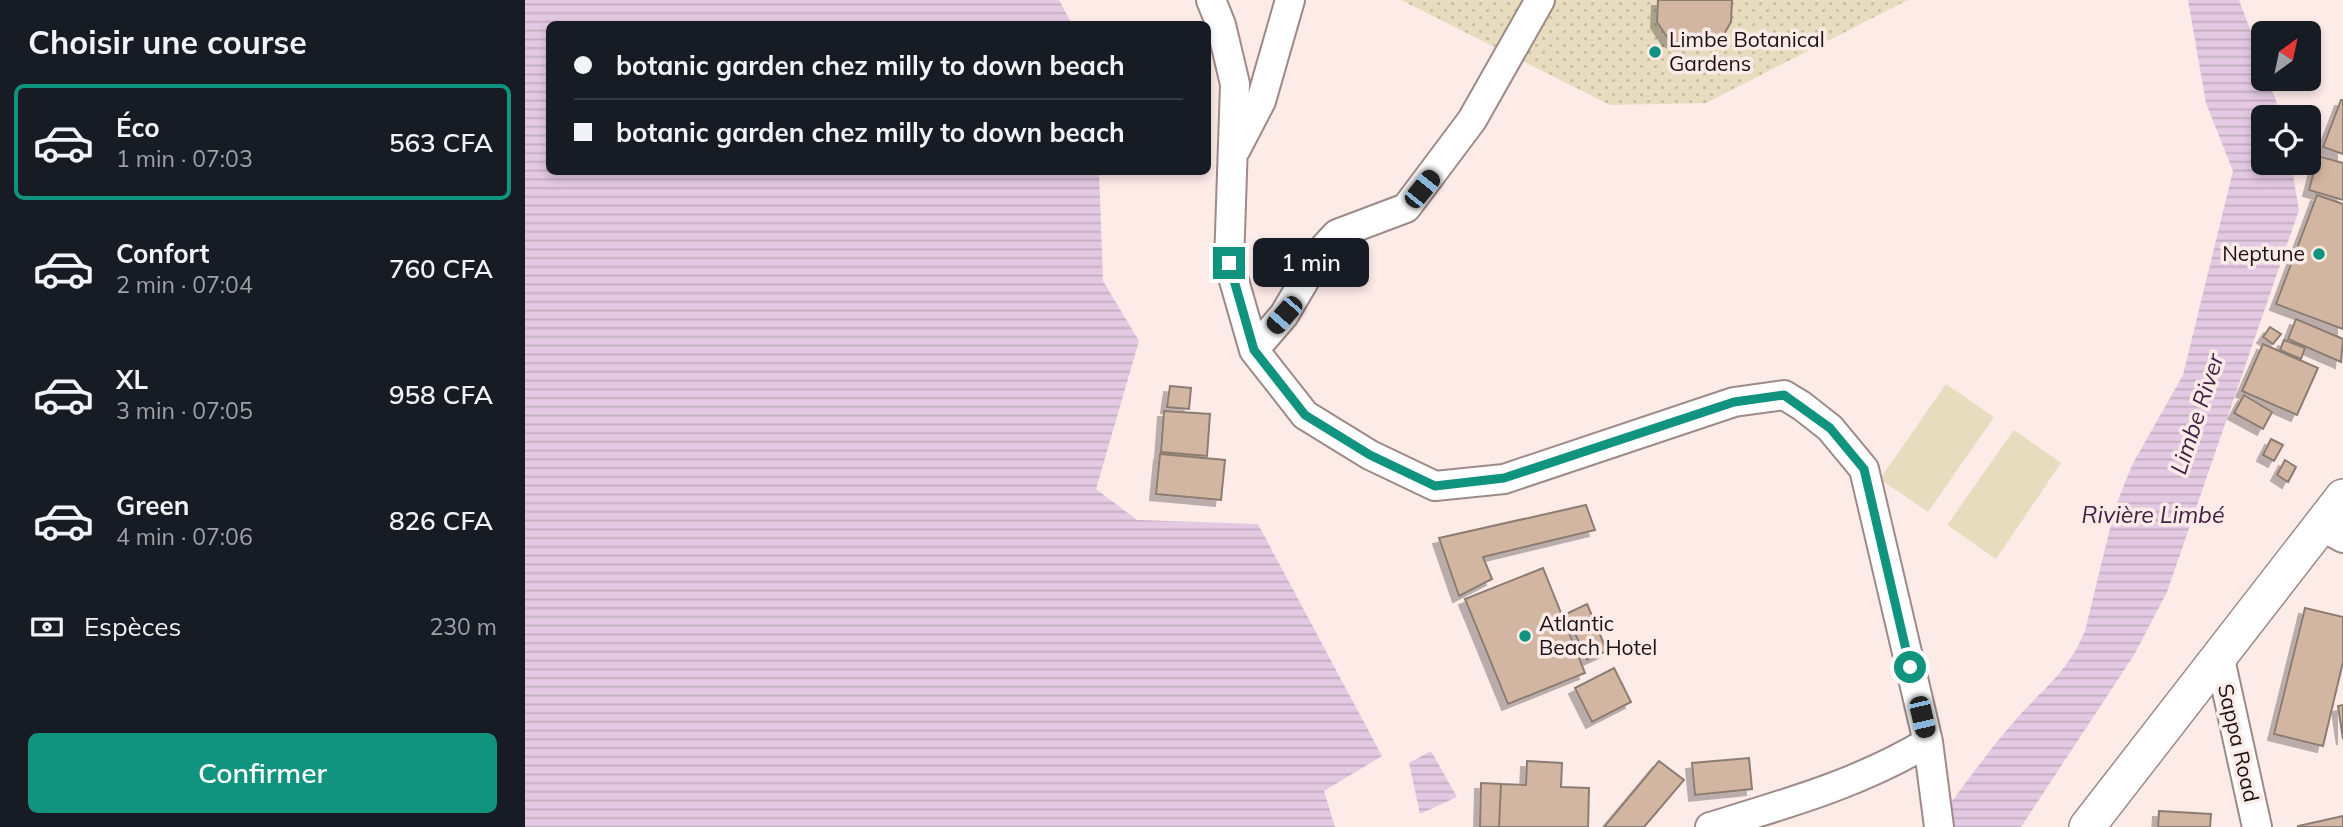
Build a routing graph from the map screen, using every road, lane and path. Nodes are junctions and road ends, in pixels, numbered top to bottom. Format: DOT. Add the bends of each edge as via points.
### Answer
graph roads {
  1 [pos="1212,0"];
  2 [pos="1290,0"];
  3 [pos="1540,0"];
  4 [pos="1231,158"];
  5 [pos="1254,350"];
  6 [pos="2343,497"];
  7 [pos="2332,532"];
  8 [pos="2220,659"];
  9 [pos="1928,742"];
  10 [pos="1710,827"];
  11 [pos="1939,827"];
  12 [pos="2087,827"];
  13 [pos="2257,827"];
  1 -- 4 [label="street" via="1235,84"];
  2 -- 4 [label="street" via="1261,102"];
  3 -- 5 [label="street" via="1472,120 1406,208 1337,234 1323,249 1284,315"];
  4 -- 5 [label="street" via="1229,263"];
  5 -- 9 [label="street" via="1305,415 1370,455 1435,486 1504,478 1734,402 1784,395 1830,428 1864,469"];
  6 -- 7 [label="main road"];
  7 -- 8 [label="main road"];
  8 -- 12 [label="main road"];
  8 -- 13 [label="street, Sappa Road"];
  9 -- 10 [label="street" via="1832,788"];
  9 -- 11 [label="street"];
}
